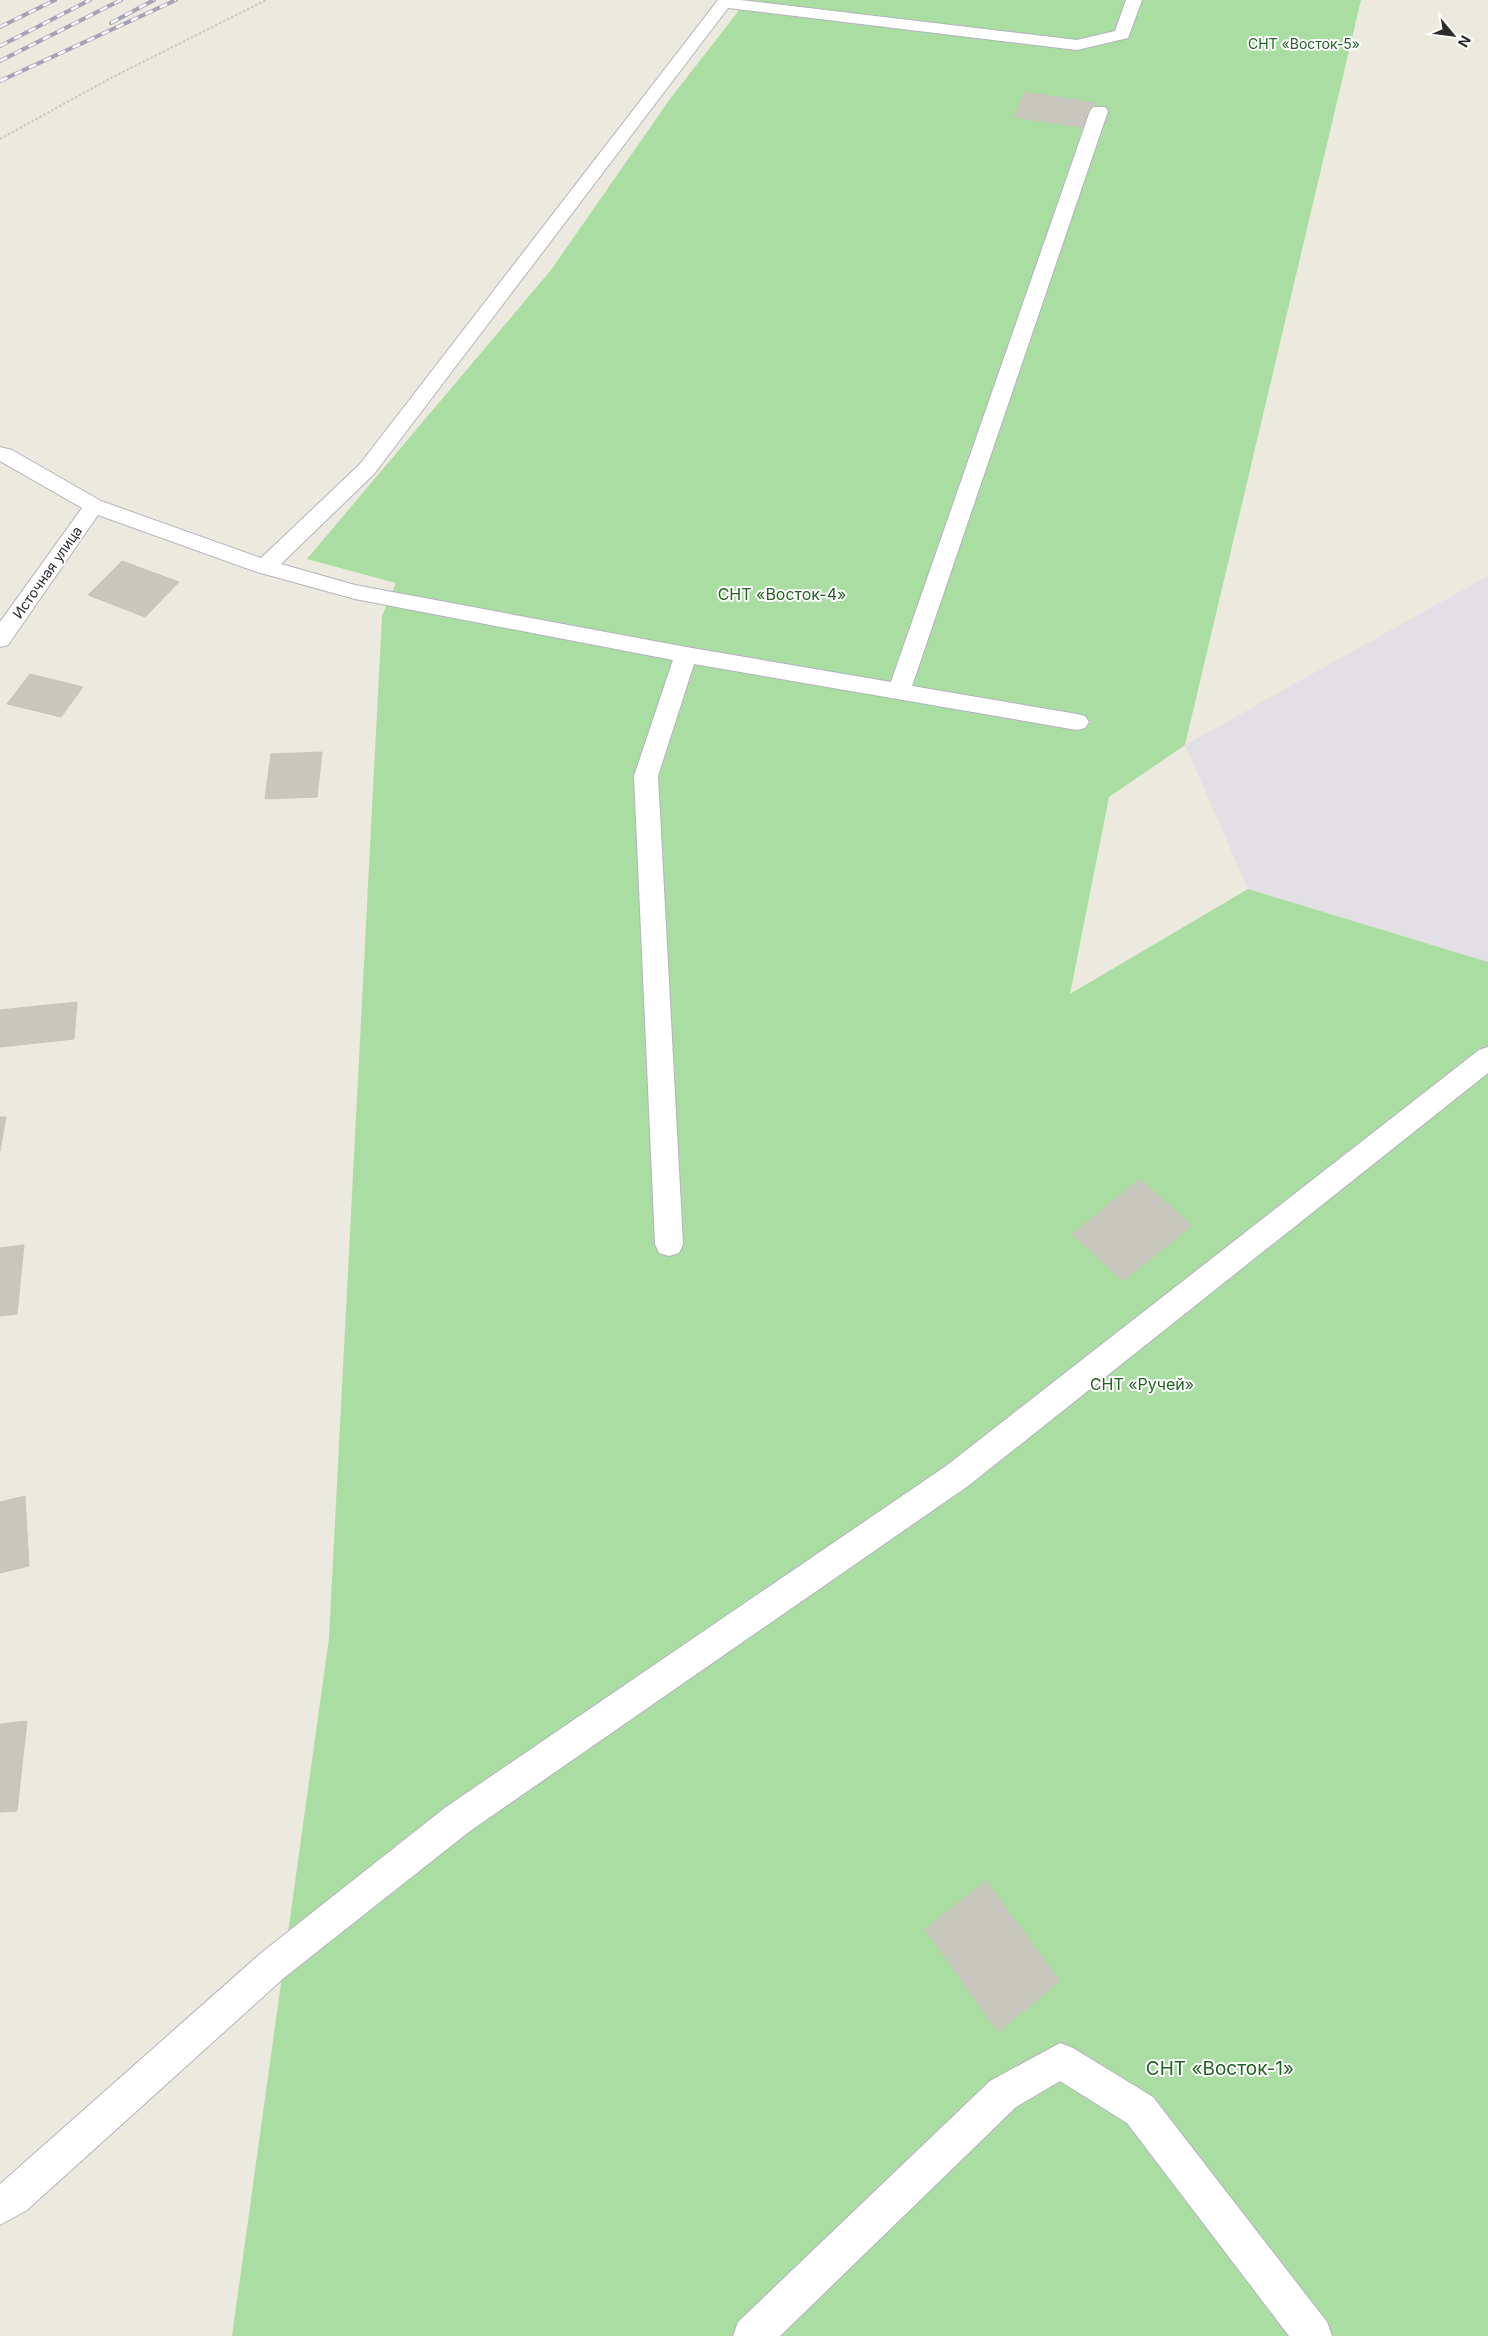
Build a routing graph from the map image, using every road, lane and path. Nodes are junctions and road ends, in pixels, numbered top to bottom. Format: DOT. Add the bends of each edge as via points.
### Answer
graph roads {
  1 [pos="266,0"];
  2 [pos="1134,0"];
  3 [pos="725,1"];
  4 [pos="1099,111"];
  5 [pos="0,139"];
  6 [pos="2,453"];
  7 [pos="94,506"];
  8 [pos="265,568"];
  9 [pos="0,639"];
  10 [pos="686,655"];
  11 [pos="899,691"];
  12 [pos="1077,722"];
  13 [pos="1488,1058"];
  14 [pos="669,1244"];
  15 [pos="0,2206"];
  16 [pos="752,2336"];
  17 [pos="1314,2336"];
  1 -- 5 [label="path" via="109,79"];
  2 -- 3 [label="street" via="1122,34 1077,45"];
  3 -- 8 [label="street" via="367,469"];
  4 -- 11 [label="street"];
  6 -- 7 [label="street"];
  7 -- 8 [label="street"];
  7 -- 9 [label="street, Источная улица"];
  8 -- 10 [label="street" via="355,592"];
  10 -- 11 [label="street"];
  10 -- 14 [label="street" via="646,776"];
  11 -- 12 [label="street"];
  13 -- 15 [label="street" via="957,1476 458,1819 273,1965 14,2197"];
  16 -- 17 [label="street" via="1003,2094 1060,2061 1140,2110"];
}
